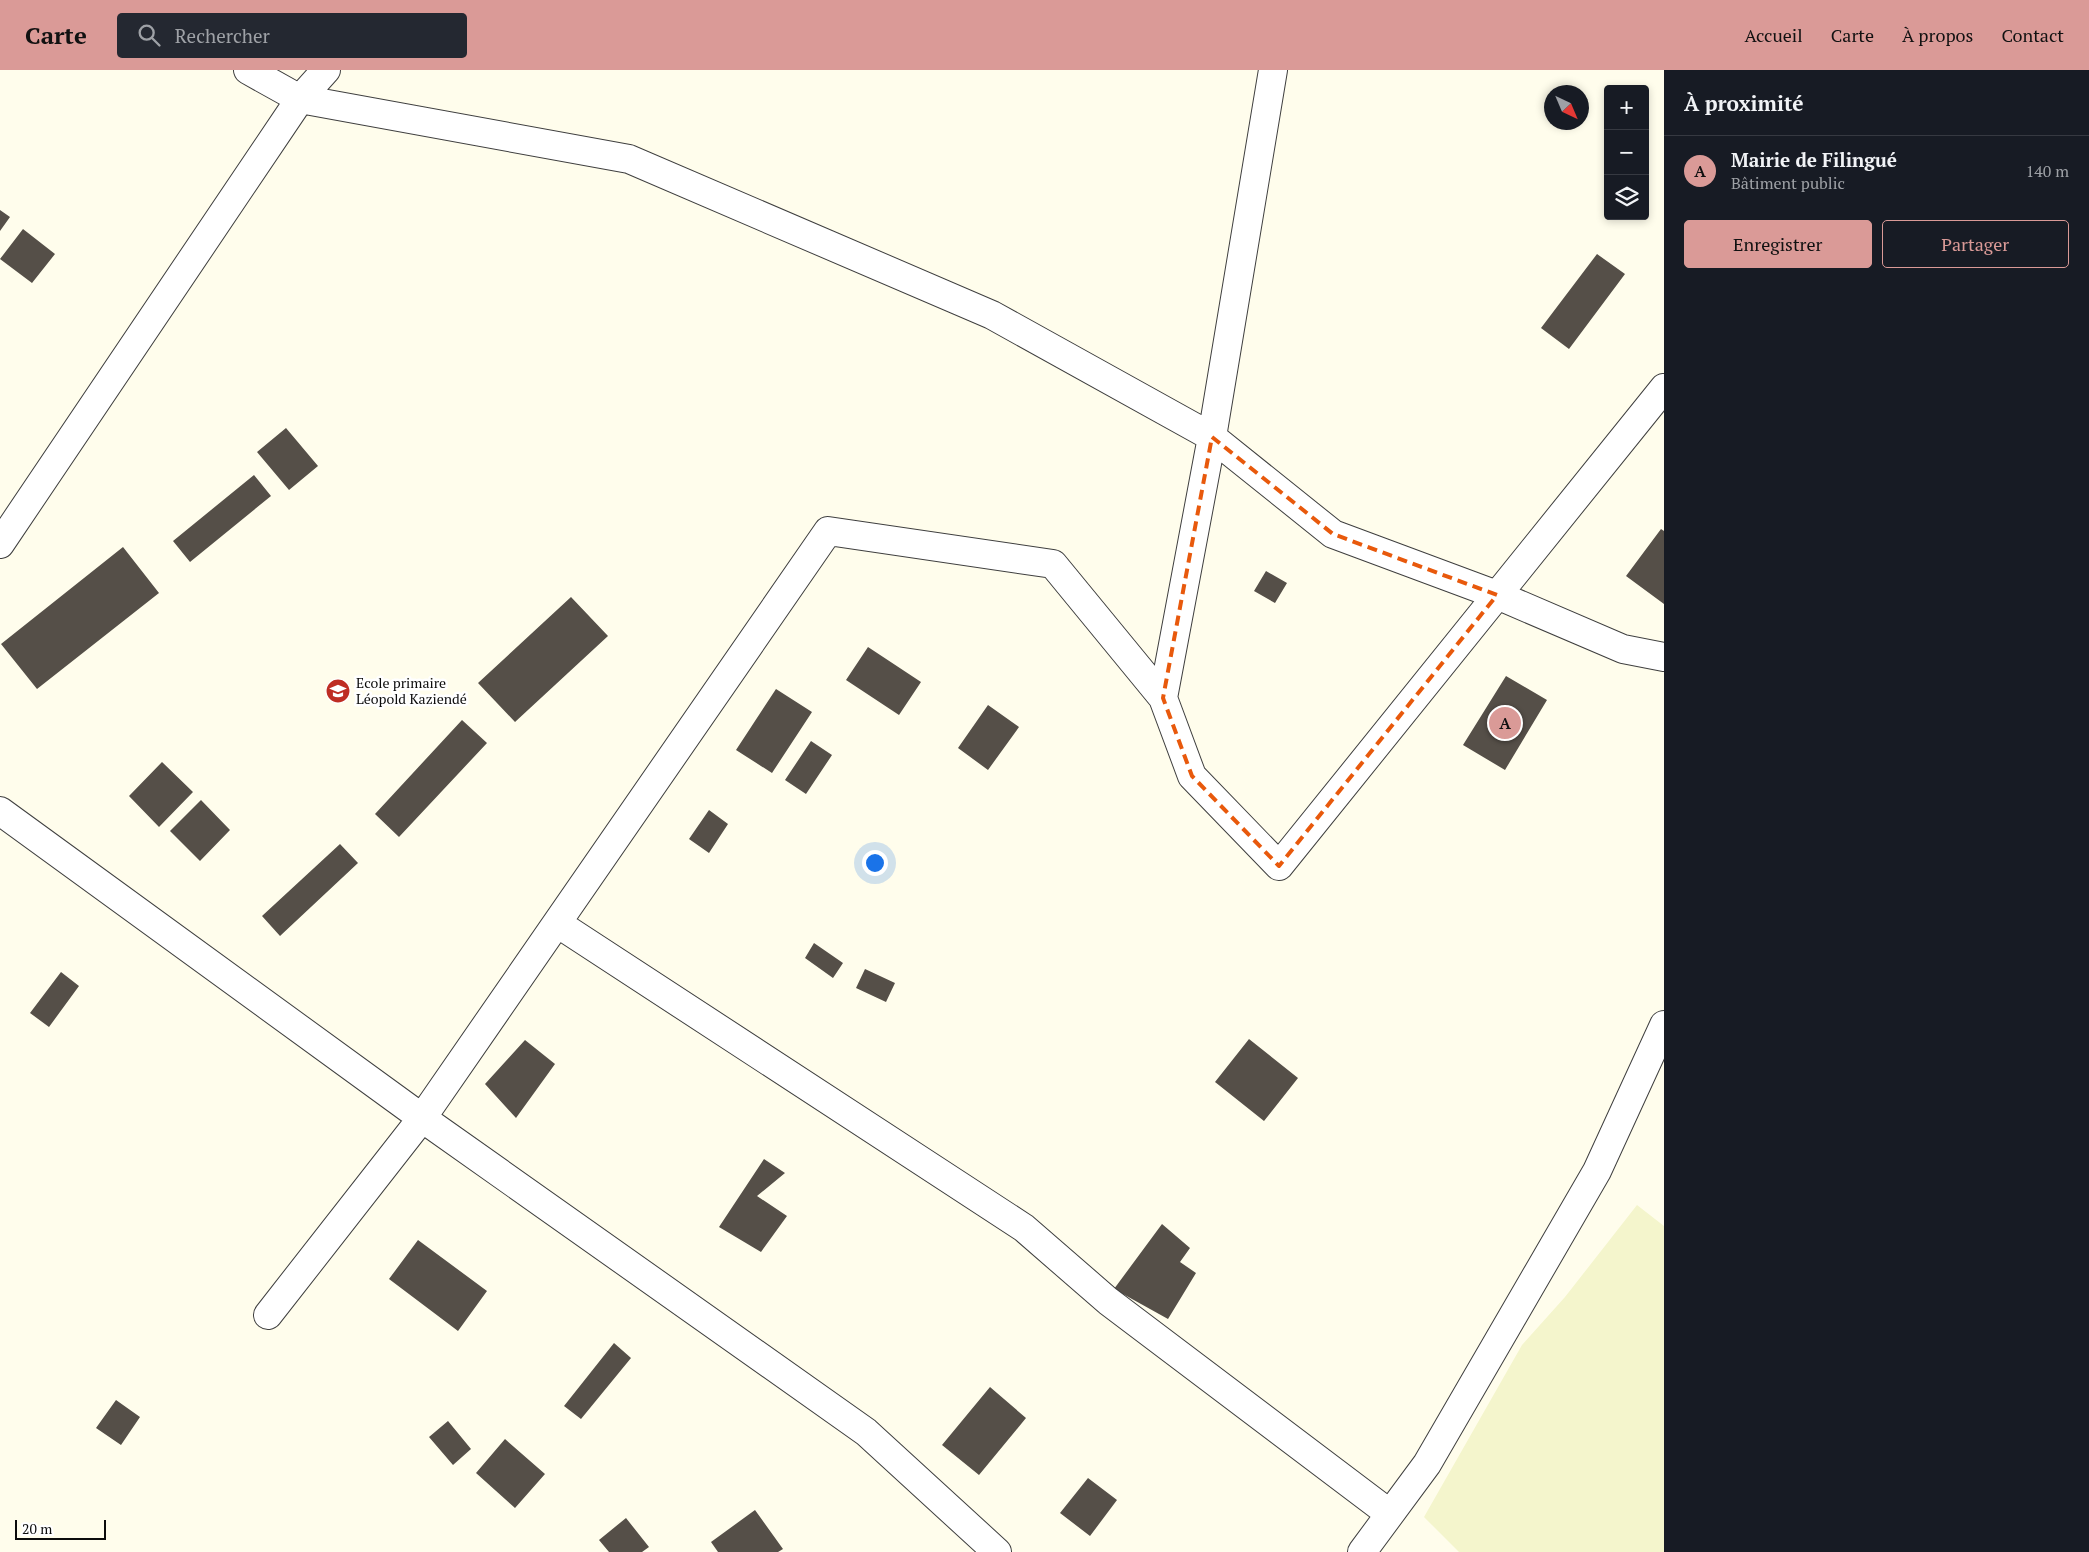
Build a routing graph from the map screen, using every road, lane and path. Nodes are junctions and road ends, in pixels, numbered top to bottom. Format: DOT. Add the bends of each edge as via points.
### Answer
graph roads {
  1 [pos="248,70"];
  2 [pos="326,70"];
  3 [pos="1274,70"];
  4 [pos="300,99"];
  5 [pos="1664,388"];
  6 [pos="1212,437"];
  7 [pos="0,544"];
  8 [pos="1497,595"];
  9 [pos="1664,657"];
  10 [pos="1163,698"];
  11 [pos="0,811"];
  12 [pos="557,922"];
  13 [pos="1664,1026"];
  14 [pos="422,1118"];
  15 [pos="268,1315"];
  16 [pos="1390,1514"];
  17 [pos="998,1552"];
  18 [pos="1362,1552"];
  1 -- 4 [label="street"];
  2 -- 4 [label="street"];
  3 -- 6 [label="street"];
  4 -- 6 [label="street" via="630,159 992,315"];
  4 -- 7 [label="street"];
  5 -- 8 [label="street"];
  6 -- 8 [label="street" via="1333,534"];
  6 -- 10 [label="street"];
  8 -- 9 [label="street" via="1623,649"];
  8 -- 10 [label="street" via="1279,866 1192,776"];
  10 -- 12 [label="street" via="1053,564 828,531"];
  11 -- 14 [label="street"];
  12 -- 14 [label="street"];
  12 -- 16 [label="street" via="1024,1228 1108,1302"];
  13 -- 16 [label="street" via="1596,1171 1426,1464"];
  14 -- 15 [label="street"];
  14 -- 17 [label="street" via="866,1432"];
  16 -- 18 [label="street"];
}
